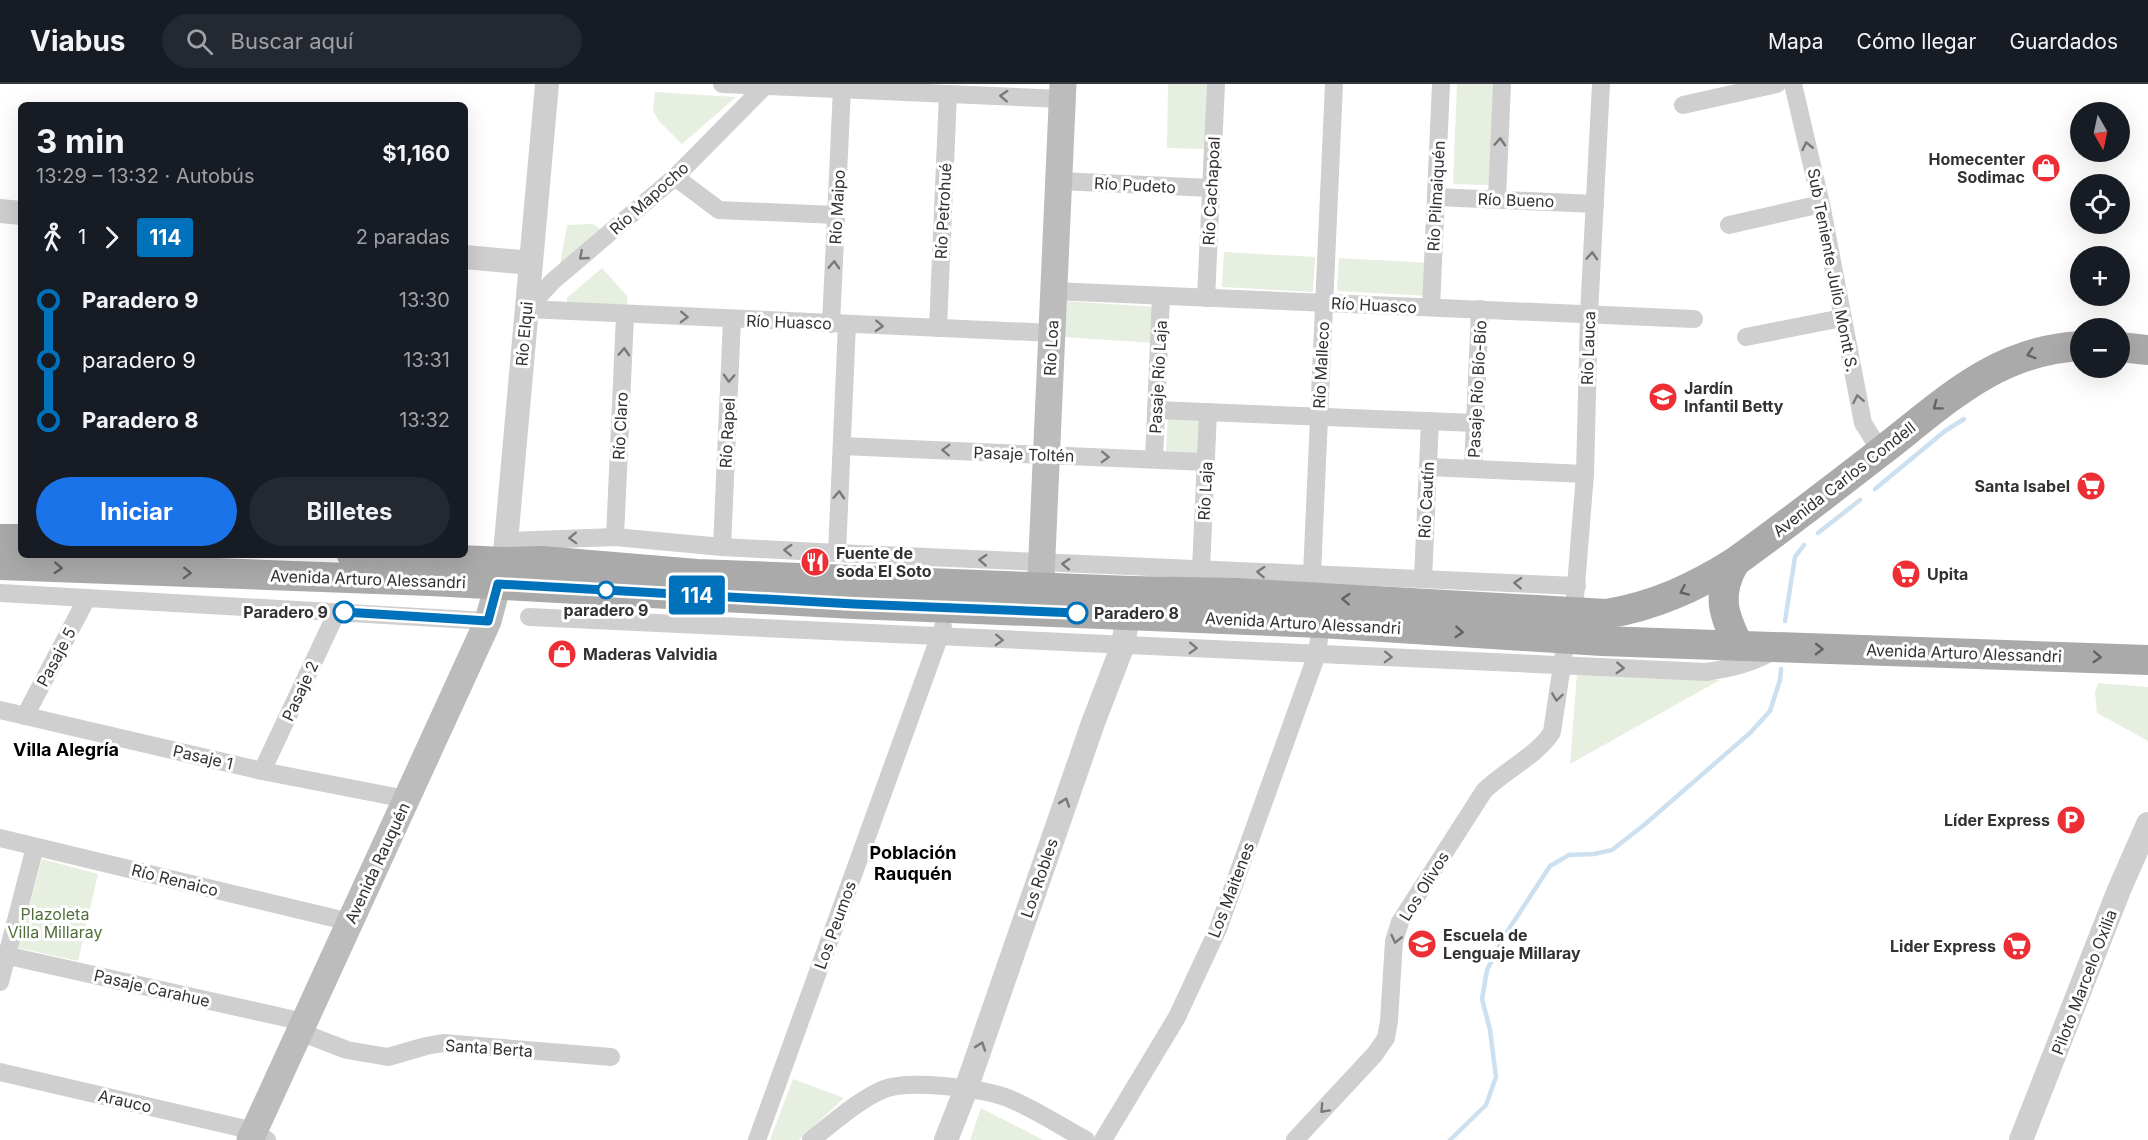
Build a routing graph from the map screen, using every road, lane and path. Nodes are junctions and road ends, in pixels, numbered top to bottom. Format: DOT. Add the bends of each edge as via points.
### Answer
graph roads {
  1 [pos="547,84"];
  2 [pos="722,84"];
  3 [pos="1216,84"];
  4 [pos="1323,84"];
  5 [pos="1334,84"];
  6 [pos="1442,84"];
  7 [pos="1502,84"];
  8 [pos="1601,84"];
  9 [pos="1777,84"];
  10 [pos="1793,84"];
  11 [pos="766,85"];
  12 [pos="842,89"];
  13 [pos="1063,91"];
  14 [pos="948,94"];
  15 [pos="1683,105"];
  16 [pos="675,177"];
  17 [pos="1059,181"];
  18 [pos="1211,188"];
  19 [pos="1436,197"];
  20 [pos="1497,199"];
  21 [pos="1595,204"];
  22 [pos="1821,204"];
  23 [pos="0,211"];
  24 [pos="18,213"];
  25 [pos="836,215"];
  26 [pos="1729,225"];
  27 [pos="468,257"];
  28 [pos="531,263"];
  29 [pos="1053,291"];
  30 [pos="1161,296"];
  31 [pos="1206,298"];
  32 [pos="1318,302"];
  33 [pos="1431,307"];
  34 [pos="527,309"];
  35 [pos="1480,309"];
  36 [pos="1589,314"];
  37 [pos="625,315"];
  38 [pos="1842,318"];
  39 [pos="1694,319"];
  40 [pos="732,320"];
  41 [pos="839,324"];
  42 [pos="938,328"];
  43 [pos="1052,333"];
  44 [pos="1746,337"];
  45 [pos="2070,347"];
  46 [pos="2130,349"];
  47 [pos="2148,350"];
  48 [pos="1156,410"];
  49 [pos="1208,412"];
  50 [pos="1313,416"];
  51 [pos="1430,421"];
  52 [pos="1475,423"];
  53 [pos="842,446"];
  54 [pos="1881,452"];
  55 [pos="1046,454"];
  56 [pos="1154,459"];
  57 [pos="1206,462"];
  58 [pos="1428,467"];
  59 [pos="1473,469"];
  60 [pos="1585,474"];
  61 [pos="615,537"];
  62 [pos="0,539"];
  63 [pos="18,539"];
  64 [pos="722,547"];
  65 [pos="837,553"];
  66 [pos="416,558"];
  67 [pos="502,562"];
  68 [pos="1735,562"];
  69 [pos="0,565"];
  70 [pos="1201,570"];
  71 [pos="1306,574"];
  72 [pos="1423,579"];
  73 [pos="1041,587"];
  74 [pos="0,593"];
  75 [pos="87,598"];
  76 [pos="946,607"];
  77 [pos="337,612"];
  78 [pos="1606,614"];
  79 [pos="1128,616"];
  80 [pos="529,617"];
  81 [pos="488,621"];
  82 [pos="1321,623"];
  83 [pos="1569,625"];
  84 [pos="940,637"];
  85 [pos="1123,645"];
  86 [pos="1739,646"];
  87 [pos="1779,647"];
  88 [pos="1317,654"];
  89 [pos="2148,660"];
  90 [pos="0,710"];
  91 [pos="25,716"];
  92 [pos="262,771"];
  93 [pos="406,799"];
  94 [pos="2148,824"];
  95 [pos="0,838"];
  96 [pos="35,847"];
  97 [pos="350,922"];
  98 [pos="3,955"];
  99 [pos="0,982"];
  100 [pos="302,1027"];
  101 [pos="611,1058"];
  102 [pos="0,1072"];
  103 [pos="966,1089"];
  104 [pos="255,1135"];
  105 [pos="757,1140"];
  106 [pos="811,1140"];
  107 [pos="946,1140"];
  108 [pos="1086,1140"];
  109 [pos="1103,1140"];
  110 [pos="1294,1140"];
  111 [pos="2022,1140"];
  1 -- 28 [label="street, Río Elqui"];
  2 -- 11 [label="street"];
  3 -- 18 [label="street, Río Cachapoal"];
  4 -- 32 [label="street, Río Malleco"];
  5 -- 32 [label="street, Río Malleco"];
  6 -- 19 [label="street, Río Pilmaiquén"];
  20 -- 7 [label="street, one-way"];
  8 -- 21 [label="street, Río Lauca"];
  9 -- 15 [label="street"];
  22 -- 10 [label="street, Sub Teniente Julio Montt S., one-way"];
  11 -- 12 [label="street"];
  11 -- 16 [label="street, Río Mapocho"];
  12 -- 14 [label="street"];
  12 -- 25 [label="street, Río Maipo"];
  13 -- 14 [label="street, one-way"];
  13 -- 17 [label="main road, Río Loa"];
  14 -- 42 [label="street, Río Petrohué"];
  16 -- 25 [label="street" via="720,210"];
  16 -- 34 [label="street, Río Mapocho, one-way" via="553,281"];
  17 -- 18 [label="street, Río Pudeto"];
  17 -- 29 [label="main road, Río Loa"];
  18 -- 31 [label="street, Río Cachapoal"];
  19 -- 20 [label="street, Río Bueno"];
  19 -- 33 [label="street, Río Pilmaiquén"];
  20 -- 21 [label="street, Río Bueno"];
  36 -- 21 [label="street, Río Lauca, one-way"];
  22 -- 26 [label="street"];
  22 -- 38 [label="street, Sub Teniente Julio Montt S."];
  23 -- 24 [label="street"];
  41 -- 25 [label="street, Río Maipo, one-way"];
  27 -- 28 [label="street"];
  28 -- 34 [label="street, Río Elqui"];
  29 -- 30 [label="street, Río Huasco"];
  29 -- 43 [label="main road, Río Loa"];
  30 -- 31 [label="street, Río Huasco"];
  30 -- 48 [label="street, Pasaje Río Laja"];
  31 -- 32 [label="street, Río Huasco"];
  32 -- 33 [label="street, Río Huasco"];
  32 -- 50 [label="street, Río Malleco"];
  33 -- 35 [label="street, Río Huasco"];
  34 -- 37 [label="street, Río Huasco"];
  34 -- 67 [label="street, Río Elqui"];
  35 -- 36 [label="street, Río Huasco"];
  35 -- 52 [label="street, Pasaje Río Bío-Bío"];
  36 -- 39 [label="street, Río Huasco"];
  36 -- 60 [label="street, Río Lauca"];
  37 -- 40 [label="street, Río Huasco, one-way"];
  61 -- 37 [label="street, Río Claro, one-way"];
  38 -- 44 [label="street"];
  54 -- 38 [label="street, Sub Teniente Julio Montt S., one-way" via="1863,423"];
  40 -- 41 [label="street, Río Huasco"];
  40 -- 64 [label="street, Río Rapel, one-way"];
  41 -- 42 [label="street, Río Huasco, one-way"];
  41 -- 53 [label="street, Río Maipo"];
  42 -- 43 [label="street, Río Huasco"];
  43 -- 55 [label="main road, Río Loa"];
  45 -- 54 [label="main road, Avenida Carlos Condell, one-way" via="2039,351 1985,373 1935,407"];
  46 -- 47 [label="main road"];
  48 -- 49 [label="street"];
  48 -- 56 [label="street, Pasaje Río Laja"];
  49 -- 50 [label="street"];
  49 -- 57 [label="street, Río Laja"];
  50 -- 51 [label="street"];
  50 -- 71 [label="street, Río Malleco"];
  51 -- 52 [label="street"];
  51 -- 58 [label="street, Río Cautín"];
  52 -- 59 [label="street, Pasaje Río Bío-Bío"];
  55 -- 53 [label="street, Pasaje Toltén, one-way"];
  65 -- 53 [label="street, Río Maipo, one-way"];
  54 -- 68 [label="main road, Avenida Carlos Condell"];
  55 -- 56 [label="street, Pasaje Toltén, one-way"];
  55 -- 73 [label="main road, Río Loa"];
  56 -- 57 [label="street, Pasaje Toltén"];
  57 -- 70 [label="street, Río Laja"];
  58 -- 59 [label="street"];
  58 -- 72 [label="street, Río Cautín"];
  59 -- 60 [label="street"];
  60 -- 83 [label="street, Río Lauca"];
  61 -- 64 [label="street, Avenida Arturo Alessandri"];
  61 -- 67 [label="street, Avenida Arturo Alessandri, one-way"];
  62 -- 63 [label="main road"];
  65 -- 64 [label="street, Avenida Arturo Alessandri, one-way"];
  73 -- 65 [label="street, Avenida Arturo Alessandri, one-way"];
  66 -- 67 [label="main road, Avenida Arturo Alessandri"];
  69 -- 67 [label="main road, Avenida Arturo Alessandri, one-way"];
  67 -- 73 [label="main road, Avenida Arturo Alessandri"];
  67 -- 76 [label="main road, Avenida Arturo Alessandri" via="854,604"];
  67 -- 81 [label="main road, Avenida Rauquén"];
  68 -- 78 [label="main road, Avenida Carlos Condell, one-way" via="1671,597"];
  68 -- 86 [label="main road" via="1725,582 1723,605"];
  71 -- 70 [label="street, Avenida Arturo Alessandri, one-way"];
  70 -- 73 [label="street, Avenida Arturo Alessandri, one-way"];
  71 -- 72 [label="street, Avenida Arturo Alessandri"];
  83 -- 72 [label="street, Avenida Arturo Alessandri, one-way"];
  73 -- 76 [label="main road, Avenida Arturo Alessandri"];
  73 -- 79 [label="main road, Avenida Arturo Alessandri"];
  83 -- 73 [label="main road, Avenida Arturo Alessandri, one-way" via="1236,593"];
  74 -- 75 [label="street, Avenida Arturo Alessandri"];
  75 -- 77 [label="street, Avenida Arturo Alessandri"];
  75 -- 91 [label="street, Pasaje 5"];
  76 -- 84 [label="street, Los Peumos"];
  77 -- 81 [label="street, Avenida Arturo Alessandri"];
  77 -- 92 [label="street, Pasaje 2"];
  78 -- 83 [label="main road, Avenida Arturo Alessandri"];
  79 -- 82 [label="main road, Avenida Arturo Alessandri"];
  79 -- 85 [label="street, Los Robles"];
  80 -- 84 [label="street, Avenida Arturo Alessandri"];
  81 -- 93 [label="main road, Avenida Rauquén"];
  82 -- 83 [label="main road, Avenida Arturo Alessandri, one-way"];
  82 -- 88 [label="street, Los Maitenes"];
  83 -- 86 [label="main road, Avenida Arturo Alessandri"];
  83 -- 87 [label="street, Avenida Arturo Alessandri, one-way" via="1706,672 1750,663"];
  88 -- 83 [label="street, Avenida Arturo Alessandri, one-way"];
  83 -- 110 [label="street, Los Olivos, one-way" via="1552,732 1547,741 1484,791 1400,922 1394,940 1386,1038"];
  84 -- 85 [label="street, Avenida Arturo Alessandri, one-way"];
  84 -- 105 [label="street, Los Peumos"];
  85 -- 88 [label="street, Avenida Arturo Alessandri, one-way"];
  103 -- 85 [label="street, Los Robles, one-way"];
  86 -- 87 [label="main road, Avenida Arturo Alessandri"];
  87 -- 89 [label="main road, Avenida Arturo Alessandri, one-way"];
  88 -- 109 [label="street, Los Maitenes" via="1218,929 1177,1017"];
  90 -- 91 [label="street, Pasaje 1"];
  91 -- 92 [label="street, Pasaje 1"];
  92 -- 93 [label="street, Pasaje 1"];
  93 -- 97 [label="main road, Avenida Rauquén"];
  94 -- 111 [label="street, Piloto Marcelo Oxilia"];
  95 -- 96 [label="street, Río Renaico"];
  96 -- 97 [label="street, Río Renaico"];
  96 -- 98 [label="street"];
  97 -- 100 [label="main road, Avenida Rauquén"];
  98 -- 99 [label="street"];
  98 -- 100 [label="street, Pasaje Carahue"];
  100 -- 101 [label="street, Santa Berta" via="347,1050 388,1057 443,1043"];
  100 -- 104 [label="main road, Avenida Rauquén"];
  102 -- 104 [label="street, Arauco"];
  103 -- 106 [label="street" via="914,1084 883,1089"];
  103 -- 107 [label="street, Los Robles"];
  103 -- 108 [label="street" via="1005,1097"];
}
